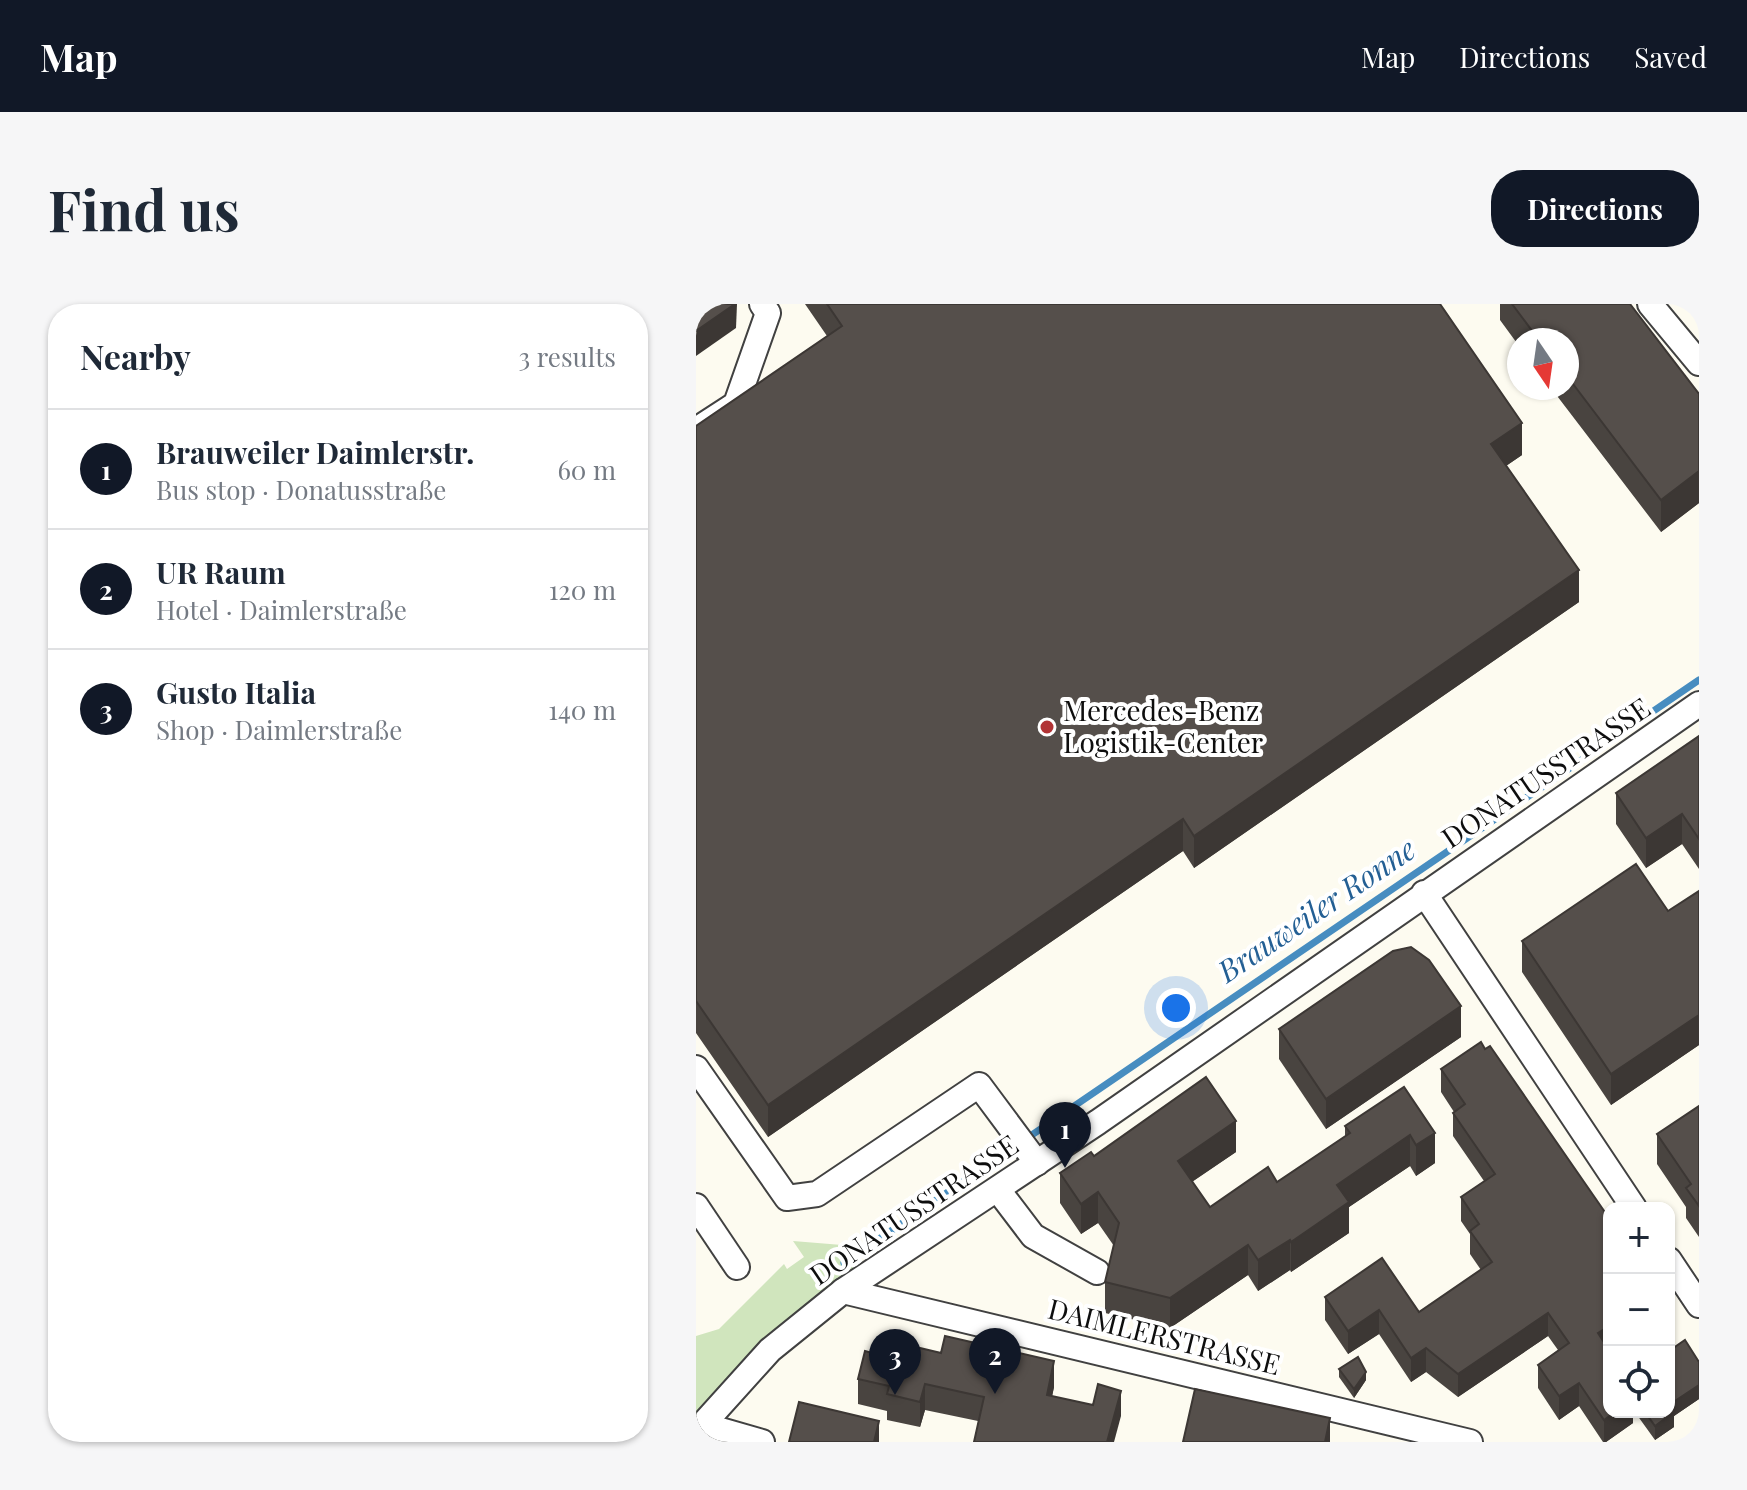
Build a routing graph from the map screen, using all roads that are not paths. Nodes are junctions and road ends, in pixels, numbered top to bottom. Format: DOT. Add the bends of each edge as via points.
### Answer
graph roads {
  1 [pos="762,304"];
  2 [pos="1650,304"];
  3 [pos="1699,363"];
  4 [pos="696,430"];
  5 [pos="1699,704"];
  6 [pos="1424,893"];
  7 [pos="696,1068"];
  8 [pos="1024,1145"];
  9 [pos="998,1190"];
  10 [pos="1630,1202"];
  11 [pos="698,1214"];
  12 [pos="737,1267"];
  13 [pos="1675,1269"];
  14 [pos="1097,1272"];
  15 [pos="843,1291"];
  16 [pos="1699,1305"];
  17 [pos="699,1428"];
  18 [pos="762,1442"];
  19 [pos="1470,1442"];
  1 -- 4 [label="street" via="768,313 736,404"];
  2 -- 3 [label="street"];
  5 -- 6 [label="street, DONATUSSTRASSE"];
  6 -- 8 [label="street, DONATUSSTRASSE"];
  6 -- 10 [label="street"];
  7 -- 8 [label="street" via="787,1198 817,1194 979,1085"];
  8 -- 9 [label="street, DONATUSSTRASSE"];
  9 -- 14 [label="street" via="1033,1236"];
  9 -- 15 [label="street, DONATUSSTRASSE"];
  11 -- 12 [label="street"];
  13 -- 16 [label="street"];
  15 -- 17 [label="street, DONATUSSTRASSE" via="770,1350"];
  15 -- 19 [label="street, DAIMLERSTRASSE"];
  17 -- 18 [label="street"];
}
